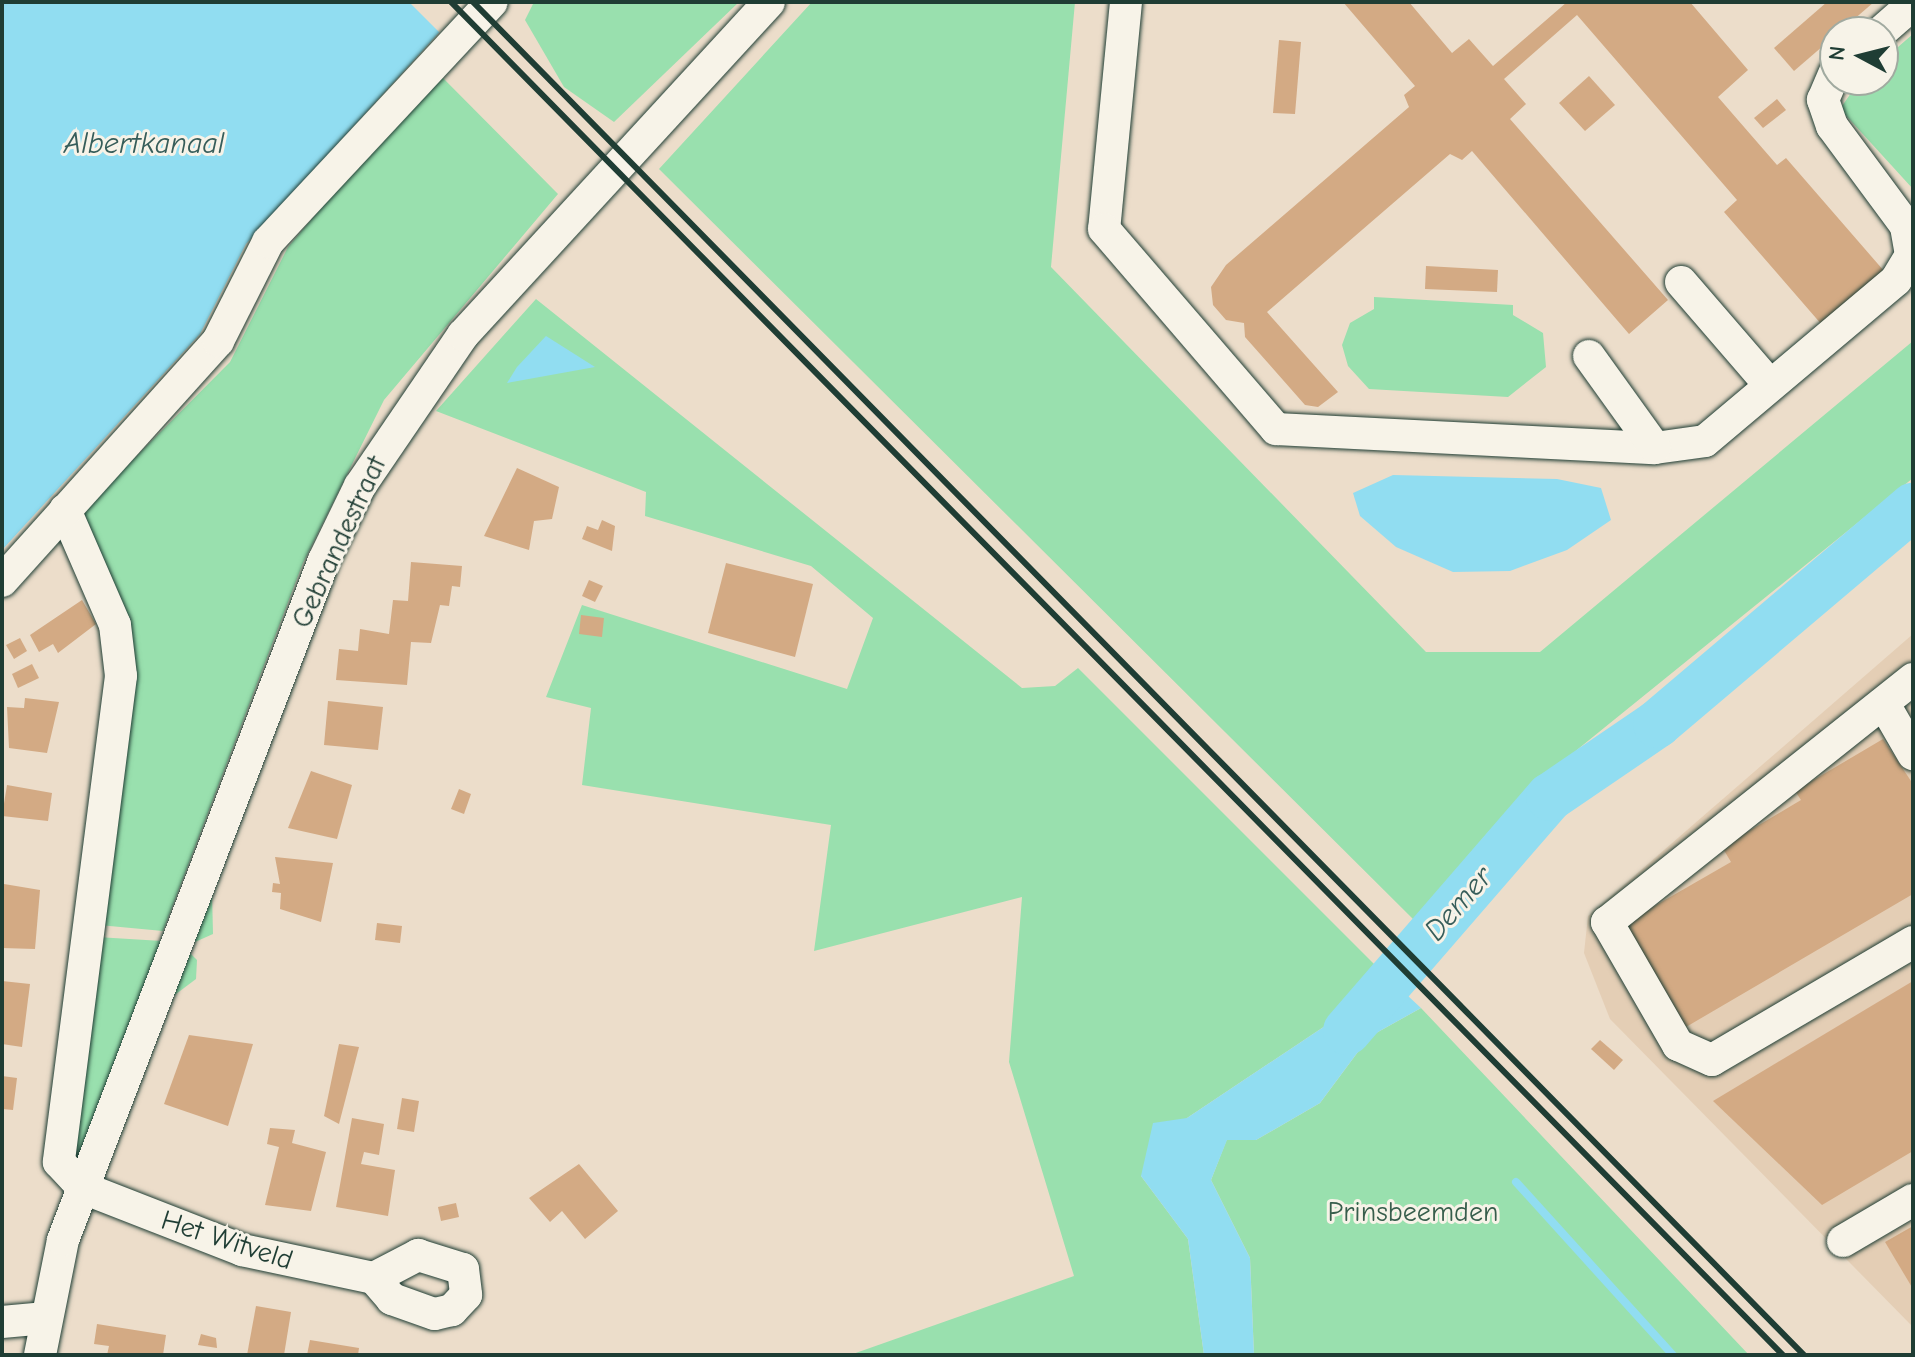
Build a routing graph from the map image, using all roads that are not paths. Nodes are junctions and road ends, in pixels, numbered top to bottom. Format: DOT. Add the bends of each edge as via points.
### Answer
graph roads {
  1 [pos="492,2"];
  2 [pos="769,2"];
  3 [pos="1126,2"];
  4 [pos="1825,96"];
  5 [pos="1681,282"];
  6 [pos="1589,356"];
  7 [pos="1770,385"];
  8 [pos="1655,448"];
  9 [pos="65,510"];
  10 [pos="2,581"];
  11 [pos="1913,679"];
  12 [pos="1884,704"];
  13 [pos="1913,754"];
  14 [pos="1913,942"];
  15 [pos="83,1188"];
  16 [pos="1913,1200"];
  17 [pos="1843,1241"];
  18 [pos="374,1278"];
  19 [pos="46,1318"];
  20 [pos="2,1322"];
  21 [pos="40,1355"];
  1 -- 9 [label="street" via="268,242 218,341"];
  2 -- 15 [label="street, Gebrandestraat" via="463,335 360,486 324,560"];
  3 -- 8 [label="street" via="1104,229 1276,429"];
  4 -- 7 [label="street" via="1832,126 1906,226 1911,255 1896,280"];
  5 -- 7 [label="street"];
  6 -- 8 [label="street"];
  7 -- 8 [label="street" via="1705,441"];
  9 -- 10 [label="street"];
  9 -- 15 [label="street" via="115,625 121,676 59,1162"];
  11 -- 12 [label="street"];
  12 -- 13 [label="street"];
  12 -- 14 [label="street" via="1607,922 1678,1045 1712,1060"];
  15 -- 18 [label="street, Het Witveld" via="242,1250"];
  15 -- 19 [label="street, Gebrandestraat"];
  16 -- 17 [label="street"];
  19 -- 20 [label="street"];
  19 -- 21 [label="street, Gebrandestraat"];
}
